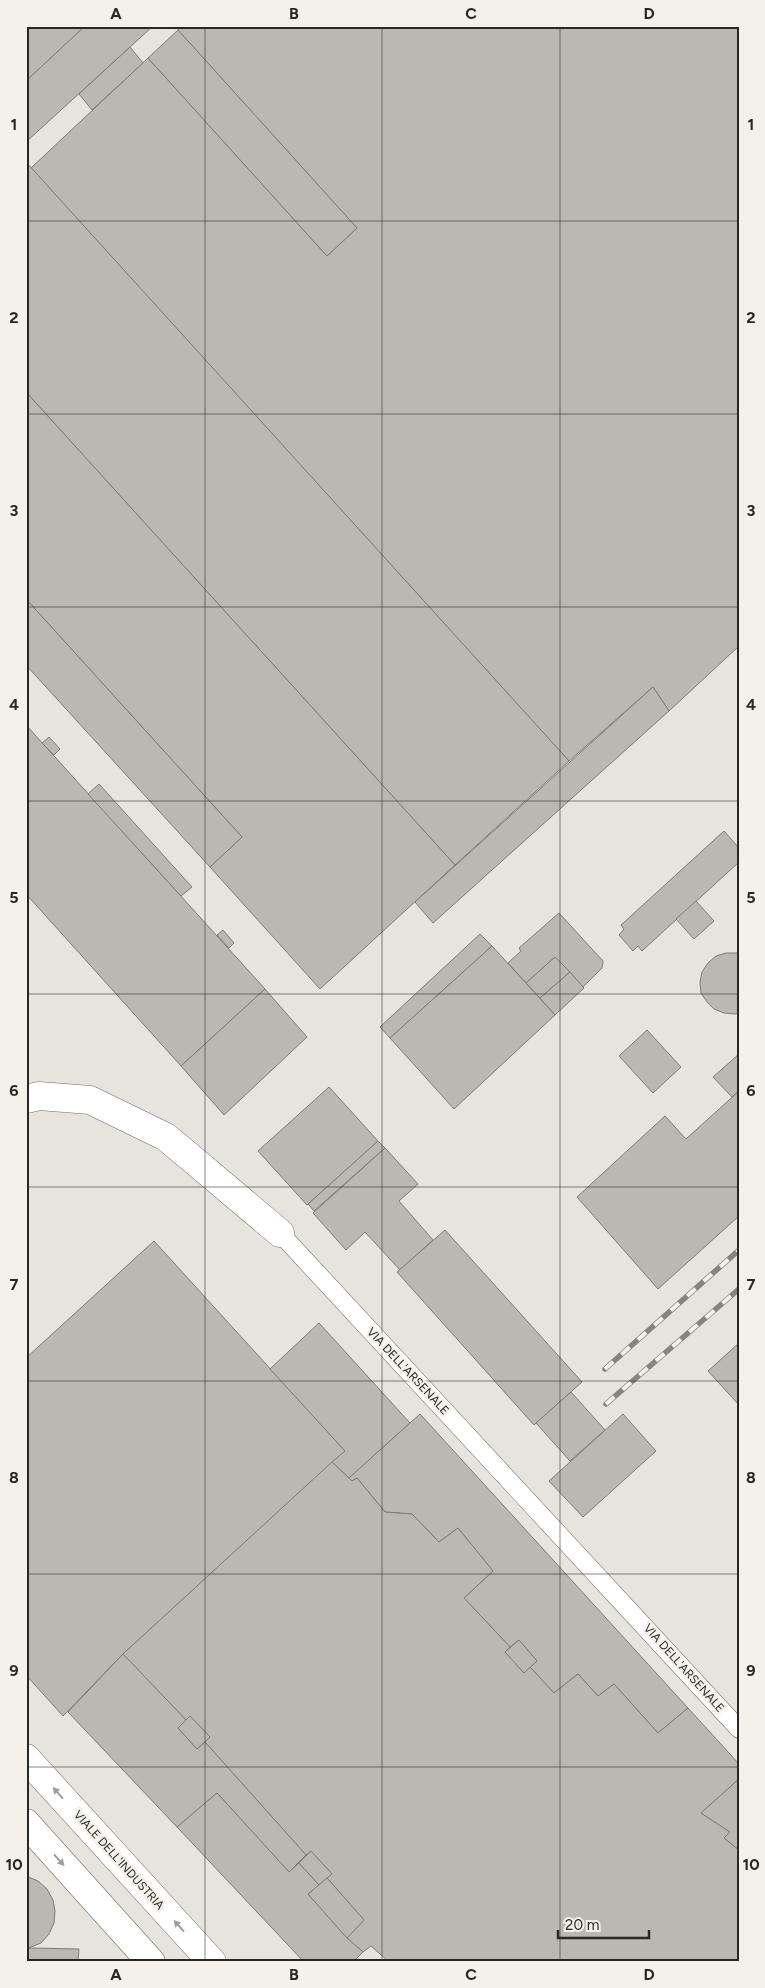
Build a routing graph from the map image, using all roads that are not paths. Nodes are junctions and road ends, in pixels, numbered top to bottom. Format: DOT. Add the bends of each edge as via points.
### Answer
graph roads {
  1 [pos="26,1099"];
  2 [pos="280,1233"];
  3 [pos="739,1729"];
  4 [pos="26,1758"];
  5 [pos="26,1823"];
  6 [pos="151,1962"];
  7 [pos="212,1962"];
  1 -- 2 [label="street, VIA DELL'ARSENALE" via="39,1096 90,1100 166,1137"];
  2 -- 3 [label="lane, VIA DELL'ARSENALE"];
  7 -- 4 [label="street, VIALE DELL'INDUSTRIA, one-way"];
  5 -- 6 [label="street, one-way"];
}
